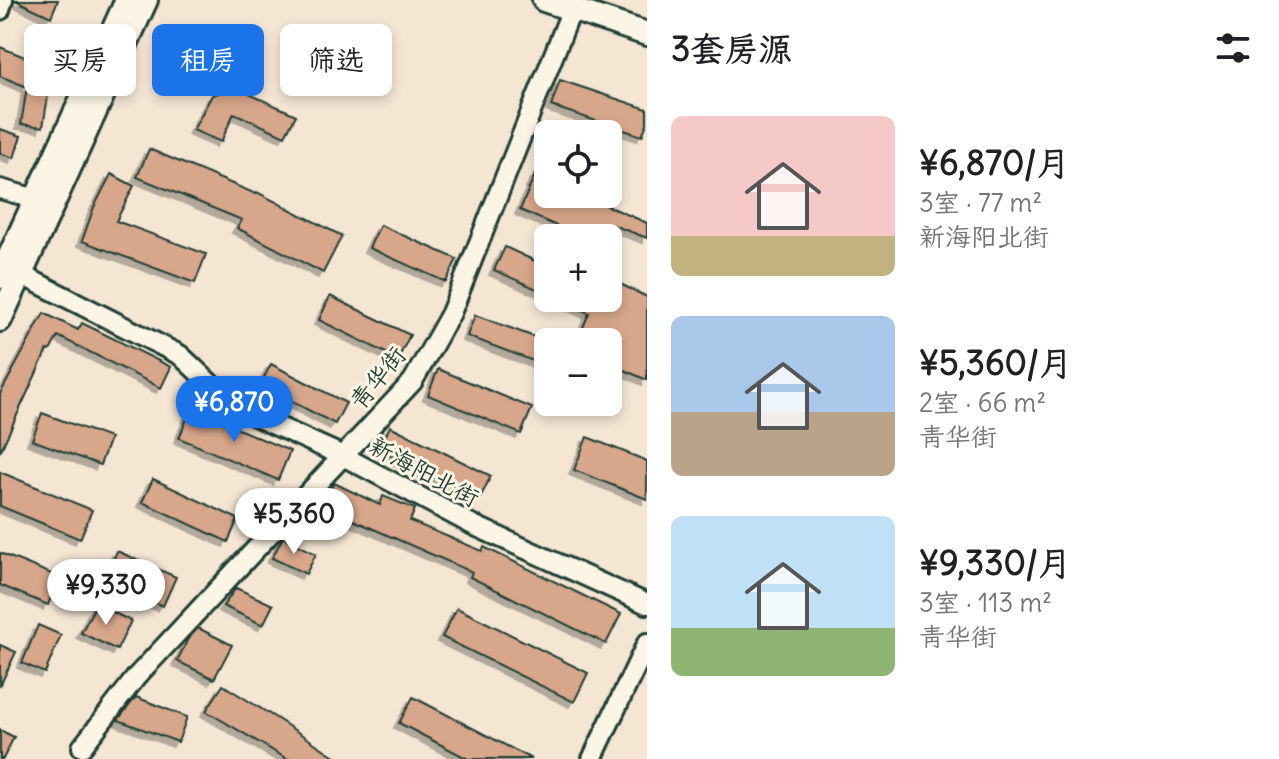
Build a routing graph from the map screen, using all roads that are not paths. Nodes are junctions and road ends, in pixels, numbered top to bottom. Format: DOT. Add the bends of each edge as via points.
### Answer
graph roads {
  1 [pos="3,0"];
  2 [pos="127,0"];
  3 [pos="146,0"];
  4 [pos="544,0"];
  5 [pos="572,9"];
  6 [pos="0,10"];
  7 [pos="647,34"];
  8 [pos="0,189"];
  9 [pos="44,202"];
  10 [pos="10,276"];
  11 [pos="0,320"];
  12 [pos="343,456"];
  13 [pos="647,604"];
  14 [pos="647,643"];
  15 [pos="82,747"];
  16 [pos="592,759"];
  1 -- 6 [label="street"];
  2 -- 9 [label="main road"];
  3 -- 9 [label="main road"];
  4 -- 5 [label="main road"];
  5 -- 7 [label="main road"];
  5 -- 12 [label="street, 青华街" via="451,313 413,381"];
  8 -- 9 [label="street"];
  9 -- 10 [label="main road"];
  10 -- 11 [label="main road"];
  10 -- 12 [label="street, 新海阳北街" via="180,355 235,407"];
  12 -- 13 [label="street, 新海阳北街" via="473,525"];
  12 -- 15 [label="street, 青华街" via="137,676"];
  14 -- 16 [label="street"];
}
